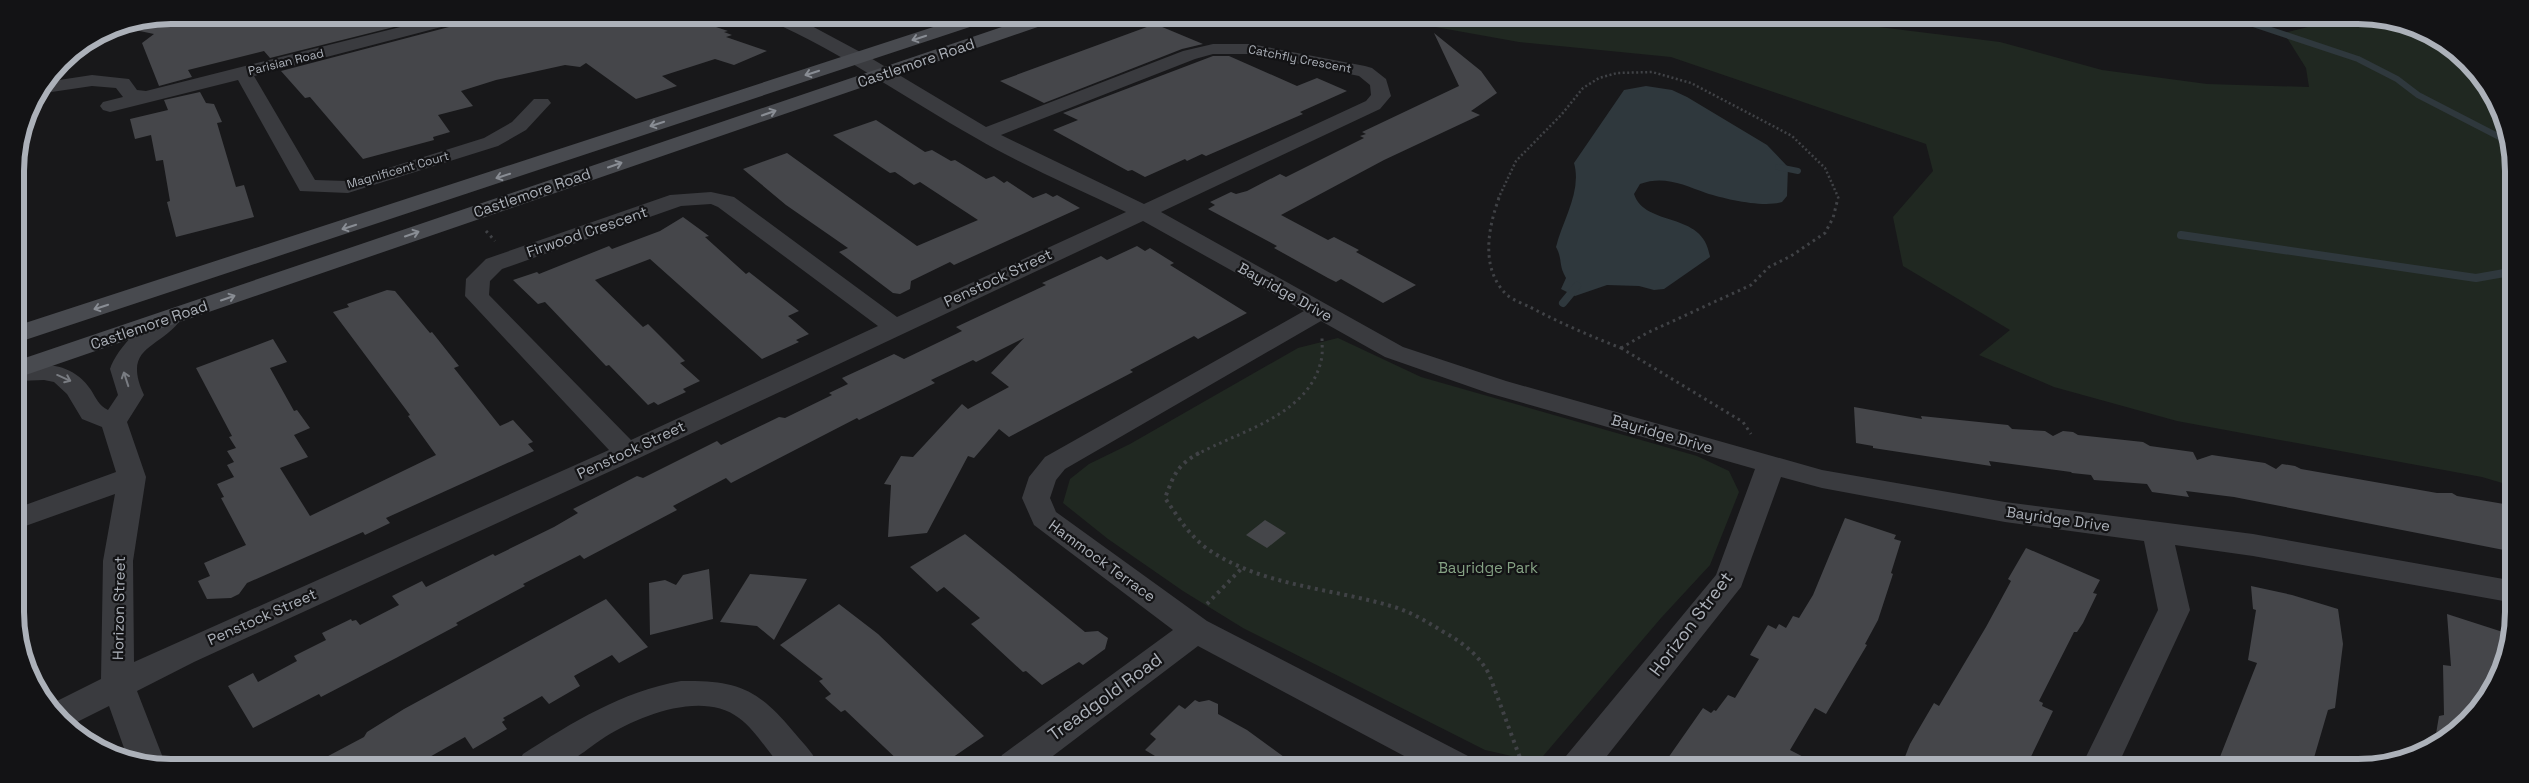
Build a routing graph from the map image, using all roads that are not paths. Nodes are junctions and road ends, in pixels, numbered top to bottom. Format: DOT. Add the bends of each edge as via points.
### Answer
graph roads {
  1 [pos="431,24"];
  2 [pos="793,24"];
  3 [pos="961,24"];
  4 [pos="1029,24"];
  5 [pos="858,58"];
  6 [pos="243,73"];
  7 [pos="884,74"];
  8 [pos="50,87"];
  9 [pos="146,97"];
  10 [pos="541,102"];
  11 [pos="110,106"];
  12 [pos="984,135"];
  13 [pos="1142,211"];
  14 [pos="1320,312"];
  15 [pos="170,318"];
  16 [pos="894,327"];
  17 [pos="24,332"];
  18 [pos="24,369"];
  19 [pos="24,372"];
  20 [pos="114,422"];
  21 [pos="627,453"];
  22 [pos="1771,464"];
  23 [pos="132,477"];
  24 [pos="24,516"];
  25 [pos="2157,532"];
  26 [pos="2505,591"];
  27 [pos="1192,627"];
  28 [pos="118,684"];
  29 [pos="64,713"];
  30 [pos="145,756"];
  31 [pos="542,759"];
  32 [pos="796,759"];
  33 [pos="1022,759"];
  34 [pos="1443,759"];
  35 [pos="1584,759"];
  36 [pos="2103,759"];
  1 -- 6 [label="street, Parisian Road"];
  2 -- 5 [label="street, Bayridge Drive"];
  3 -- 5 [label="main road, Castlemore Road, one-way"];
  4 -- 7 [label="main road, Castlemore Road"];
  5 -- 7 [label="street, Bayridge Drive"];
  5 -- 17 [label="main road, Castlemore Road, one-way"];
  6 -- 9 [label="street, Parisian Road"];
  6 -- 10 [label="street, Magnificent Court" via="308,186 326,188 348,187 511,134"];
  7 -- 12 [label="street, Bayridge Drive"];
  15 -- 7 [label="main road, Castlemore Road, one-way"];
  8 -- 9 [label="street" via="69,82 109,80 122,83 131,94"];
  9 -- 11 [label="street, Parisian Road"];
  12 -- 13 [label="street, Bayridge Drive"];
  12 -- 13 [label="street, Catchfly Crescent" via="1213,49 1251,49 1346,68 1365,72 1379,83 1381,96 1373,105"];
  13 -- 14 [label="street, Bayridge Drive"];
  13 -- 16 [label="street, Penstock Street"];
  14 -- 22 [label="street, Bayridge Drive" via="1394,352"];
  14 -- 27 [label="street, Hammock Terrace" via="1055,463 1043,477 1036,498 1044,518"];
  15 -- 18 [label="main road, Castlemore Road"];
  20 -- 15 [label="street, one-way" via="131,395 123,370 127,358"];
  16 -- 21 [label="street, Penstock Street"];
  16 -- 21 [label="street, Firwood Crescent" via="726,202 711,198 678,200 494,264 478,279 477,296"];
  19 -- 20 [label="street, one-way" via="51,373 68,378 77,387 91,413"];
  20 -- 23 [label="street, Horizon Street"];
  21 -- 28 [label="street, Penstock Street"];
  22 -- 25 [label="street, Bayridge Drive" via="1822,479 2005,512"];
  22 -- 35 [label="street, Horizon Street" via="1730,579"];
  23 -- 24 [label="street"];
  23 -- 28 [label="street, Horizon Street" via="118,561"];
  25 -- 26 [label="street, Bayridge Drive" via="2273,548"];
  25 -- 36 [label="street" via="2174,610"];
  27 -- 33 [label="street, Treadgold Road"];
  27 -- 34 [label="street, Hammock Terrace"];
  28 -- 29 [label="street, Penstock Street"];
  28 -- 30 [label="street, Horizon Street"];
  31 -- 32 [label="street" via="616,714 646,702 689,694 726,696 752,710"];
}
